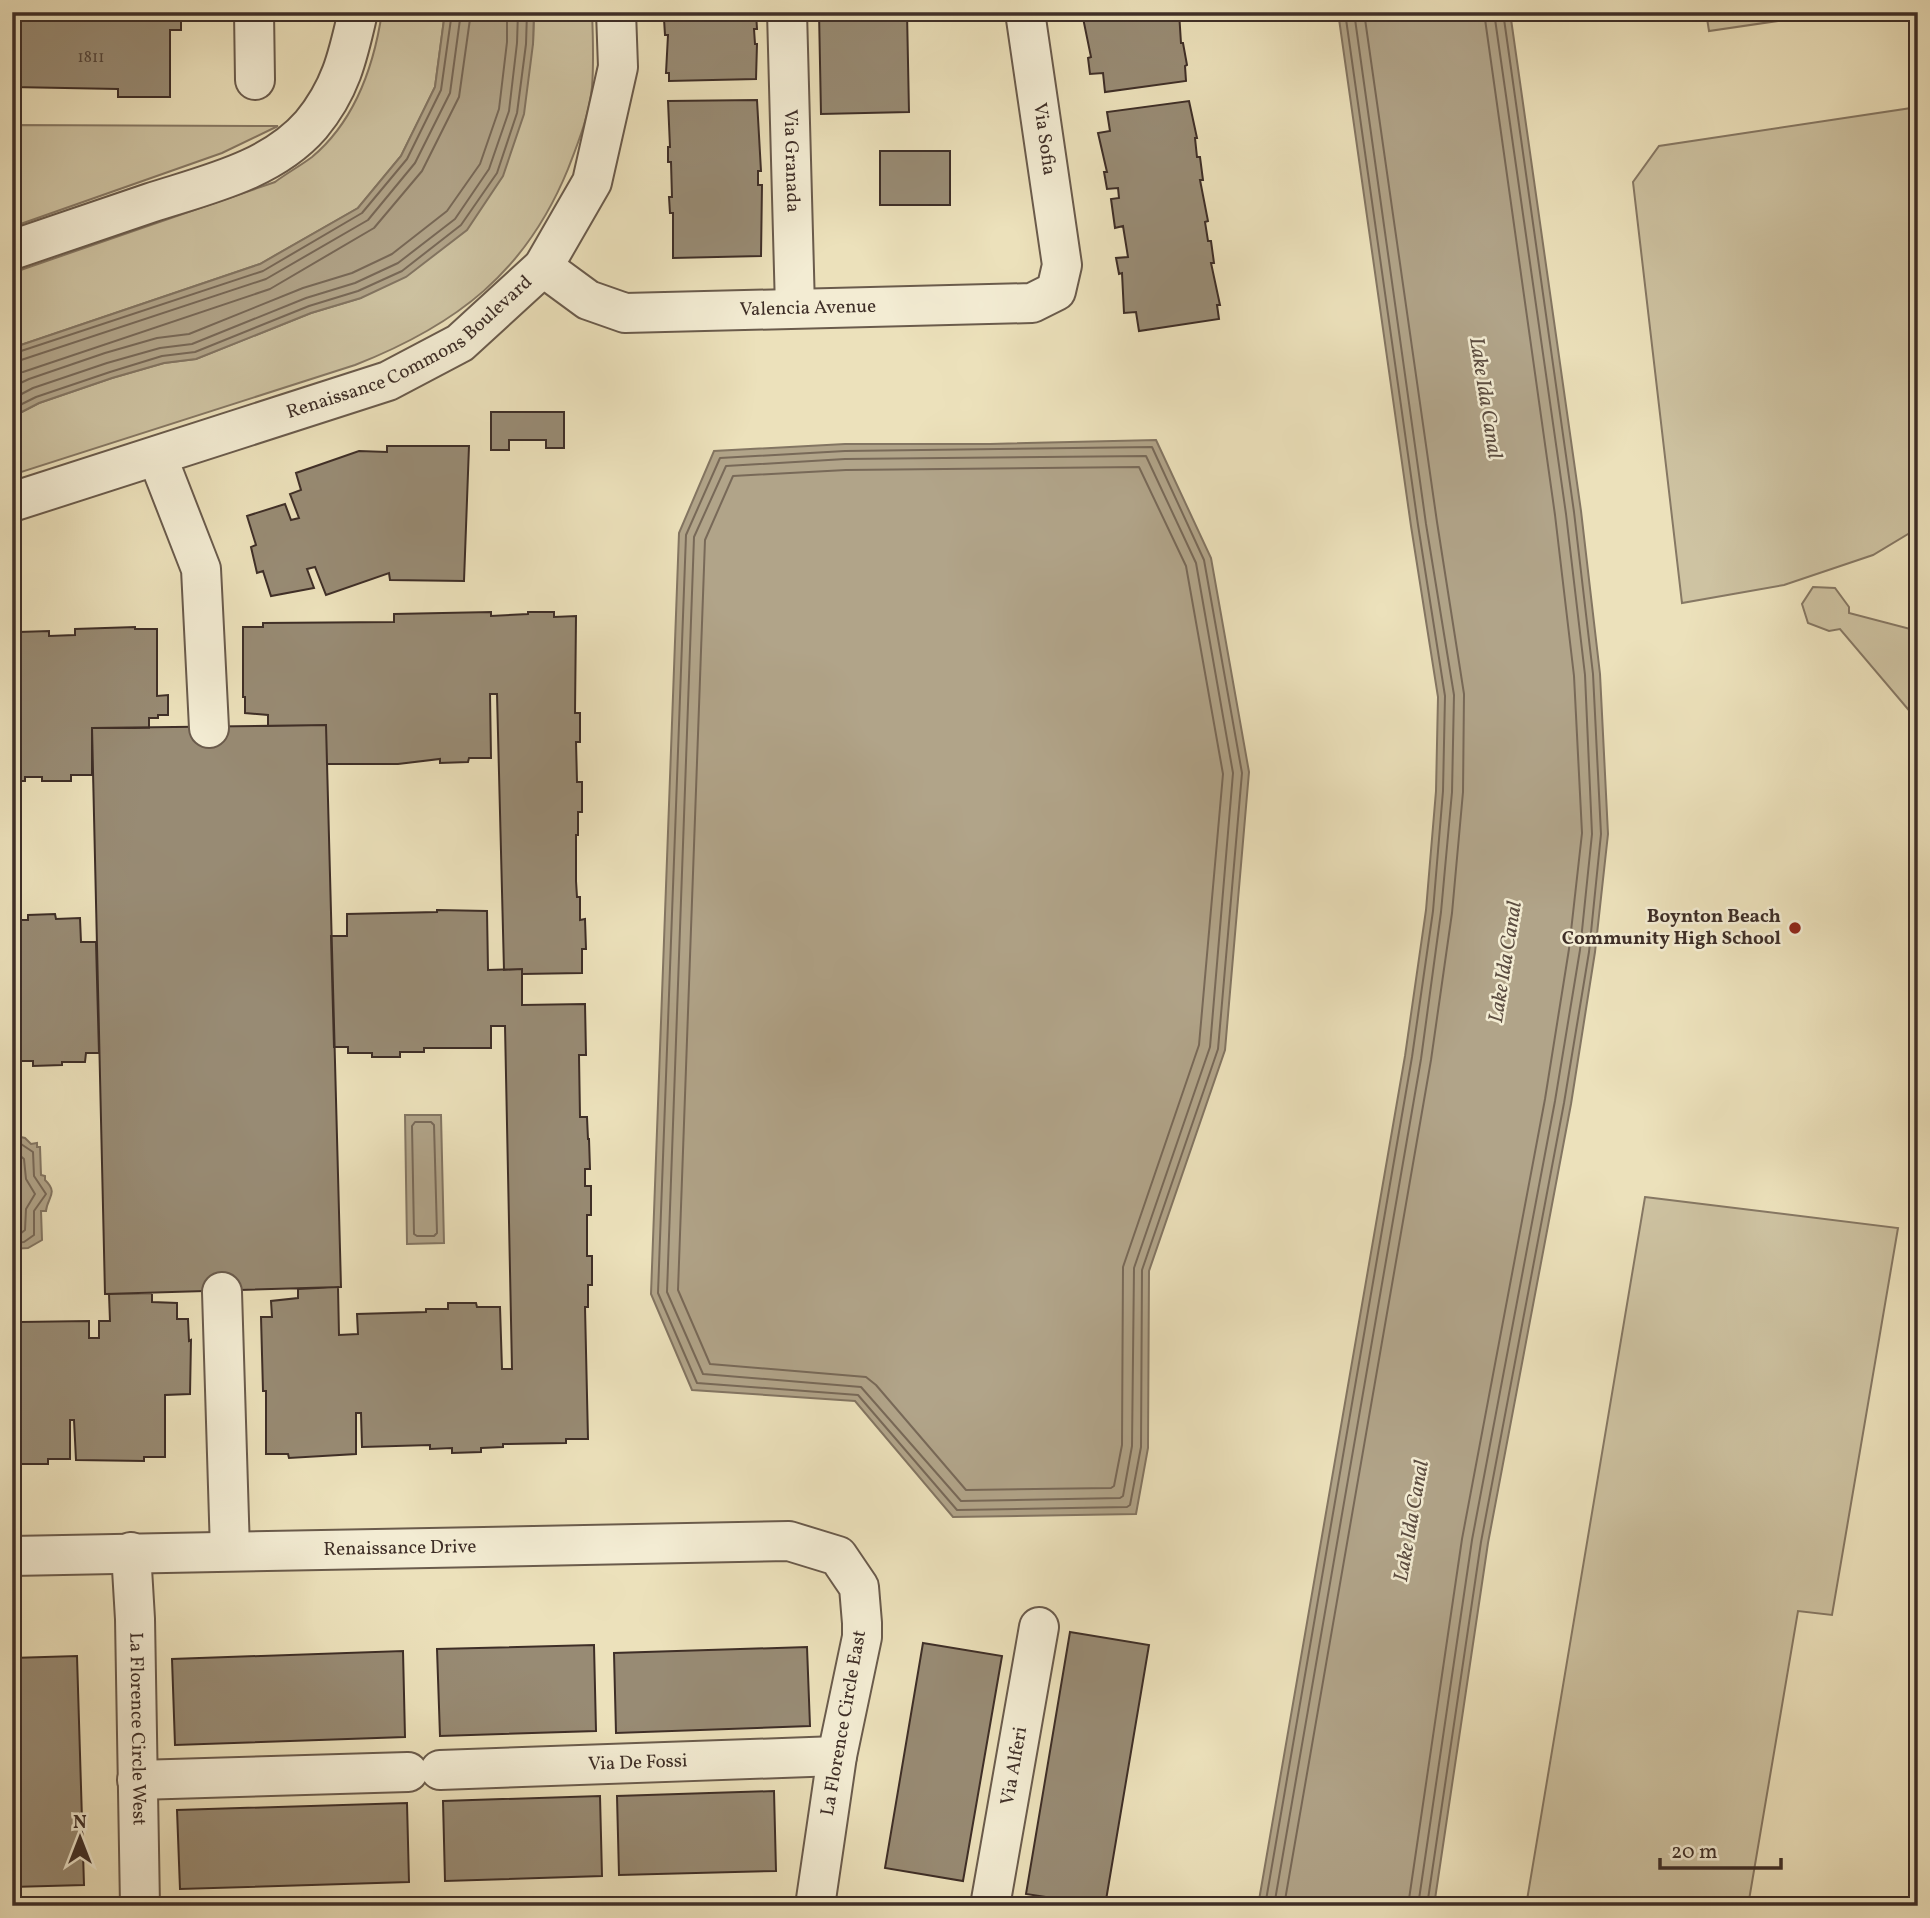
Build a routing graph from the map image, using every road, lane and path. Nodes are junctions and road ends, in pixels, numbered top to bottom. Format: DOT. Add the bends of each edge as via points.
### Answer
graph roads {
  1 [pos="254,12"];
  2 [pos="358,12"];
  3 [pos="616,12"];
  4 [pos="787,12"];
  5 [pos="1025,12"];
  6 [pos="254,80"];
  7 [pos="12,250"];
  8 [pos="1062,265"];
  9 [pos="543,267"];
  10 [pos="795,308"];
  11 [pos="157,456"];
  12 [pos="12,502"];
  13 [pos="209,728"];
  14 [pos="222,1292"];
  15 [pos="789,1541"];
  16 [pos="230,1551"];
  17 [pos="131,1552"];
  18 [pos="12,1556"];
  19 [pos="1039,1627"];
  20 [pos="837,1756"];
  21 [pos="137,1780"];
  22 [pos="141,1906"];
  23 [pos="815,1906"];
  24 [pos="990,1906"];
  1 -- 6 [label="street"];
  2 -- 7 [label="street" via="346,67 329,100 311,125 284,149 248,170"];
  3 -- 9 [label="street, Renaissance Commons Boulevard" via="618,67 592,182"];
  4 -- 10 [label="street, Via Granada"];
  5 -- 8 [label="street, Via Sofia"];
  8 -- 10 [label="street, Valencia Avenue" via="1056,291 1032,303"];
  9 -- 10 [label="street, Valencia Avenue" via="588,300 625,313"];
  9 -- 11 [label="street, Renaissance Commons Boulevard" via="460,343 388,381"];
  11 -- 12 [label="street, Renaissance Commons Boulevard"];
  11 -- 13 [label="street" via="201,569"];
  14 -- 16 [label="street"];
  15 -- 16 [label="street, Renaissance Drive"];
  15 -- 20 [label="street, La Florence Circle East" via="838,1556 859,1587 862,1637"];
  16 -- 17 [label="street, Renaissance Drive"];
  17 -- 18 [label="street, Renaissance Drive"];
  17 -- 21 [label="street, La Florence Circle West"];
  19 -- 24 [label="street, Via Alferi"];
  20 -- 21 [label="street, Via De Fossi"];
  20 -- 23 [label="street, La Florence Circle East"];
  21 -- 22 [label="street, La Florence Circle West"];
}
